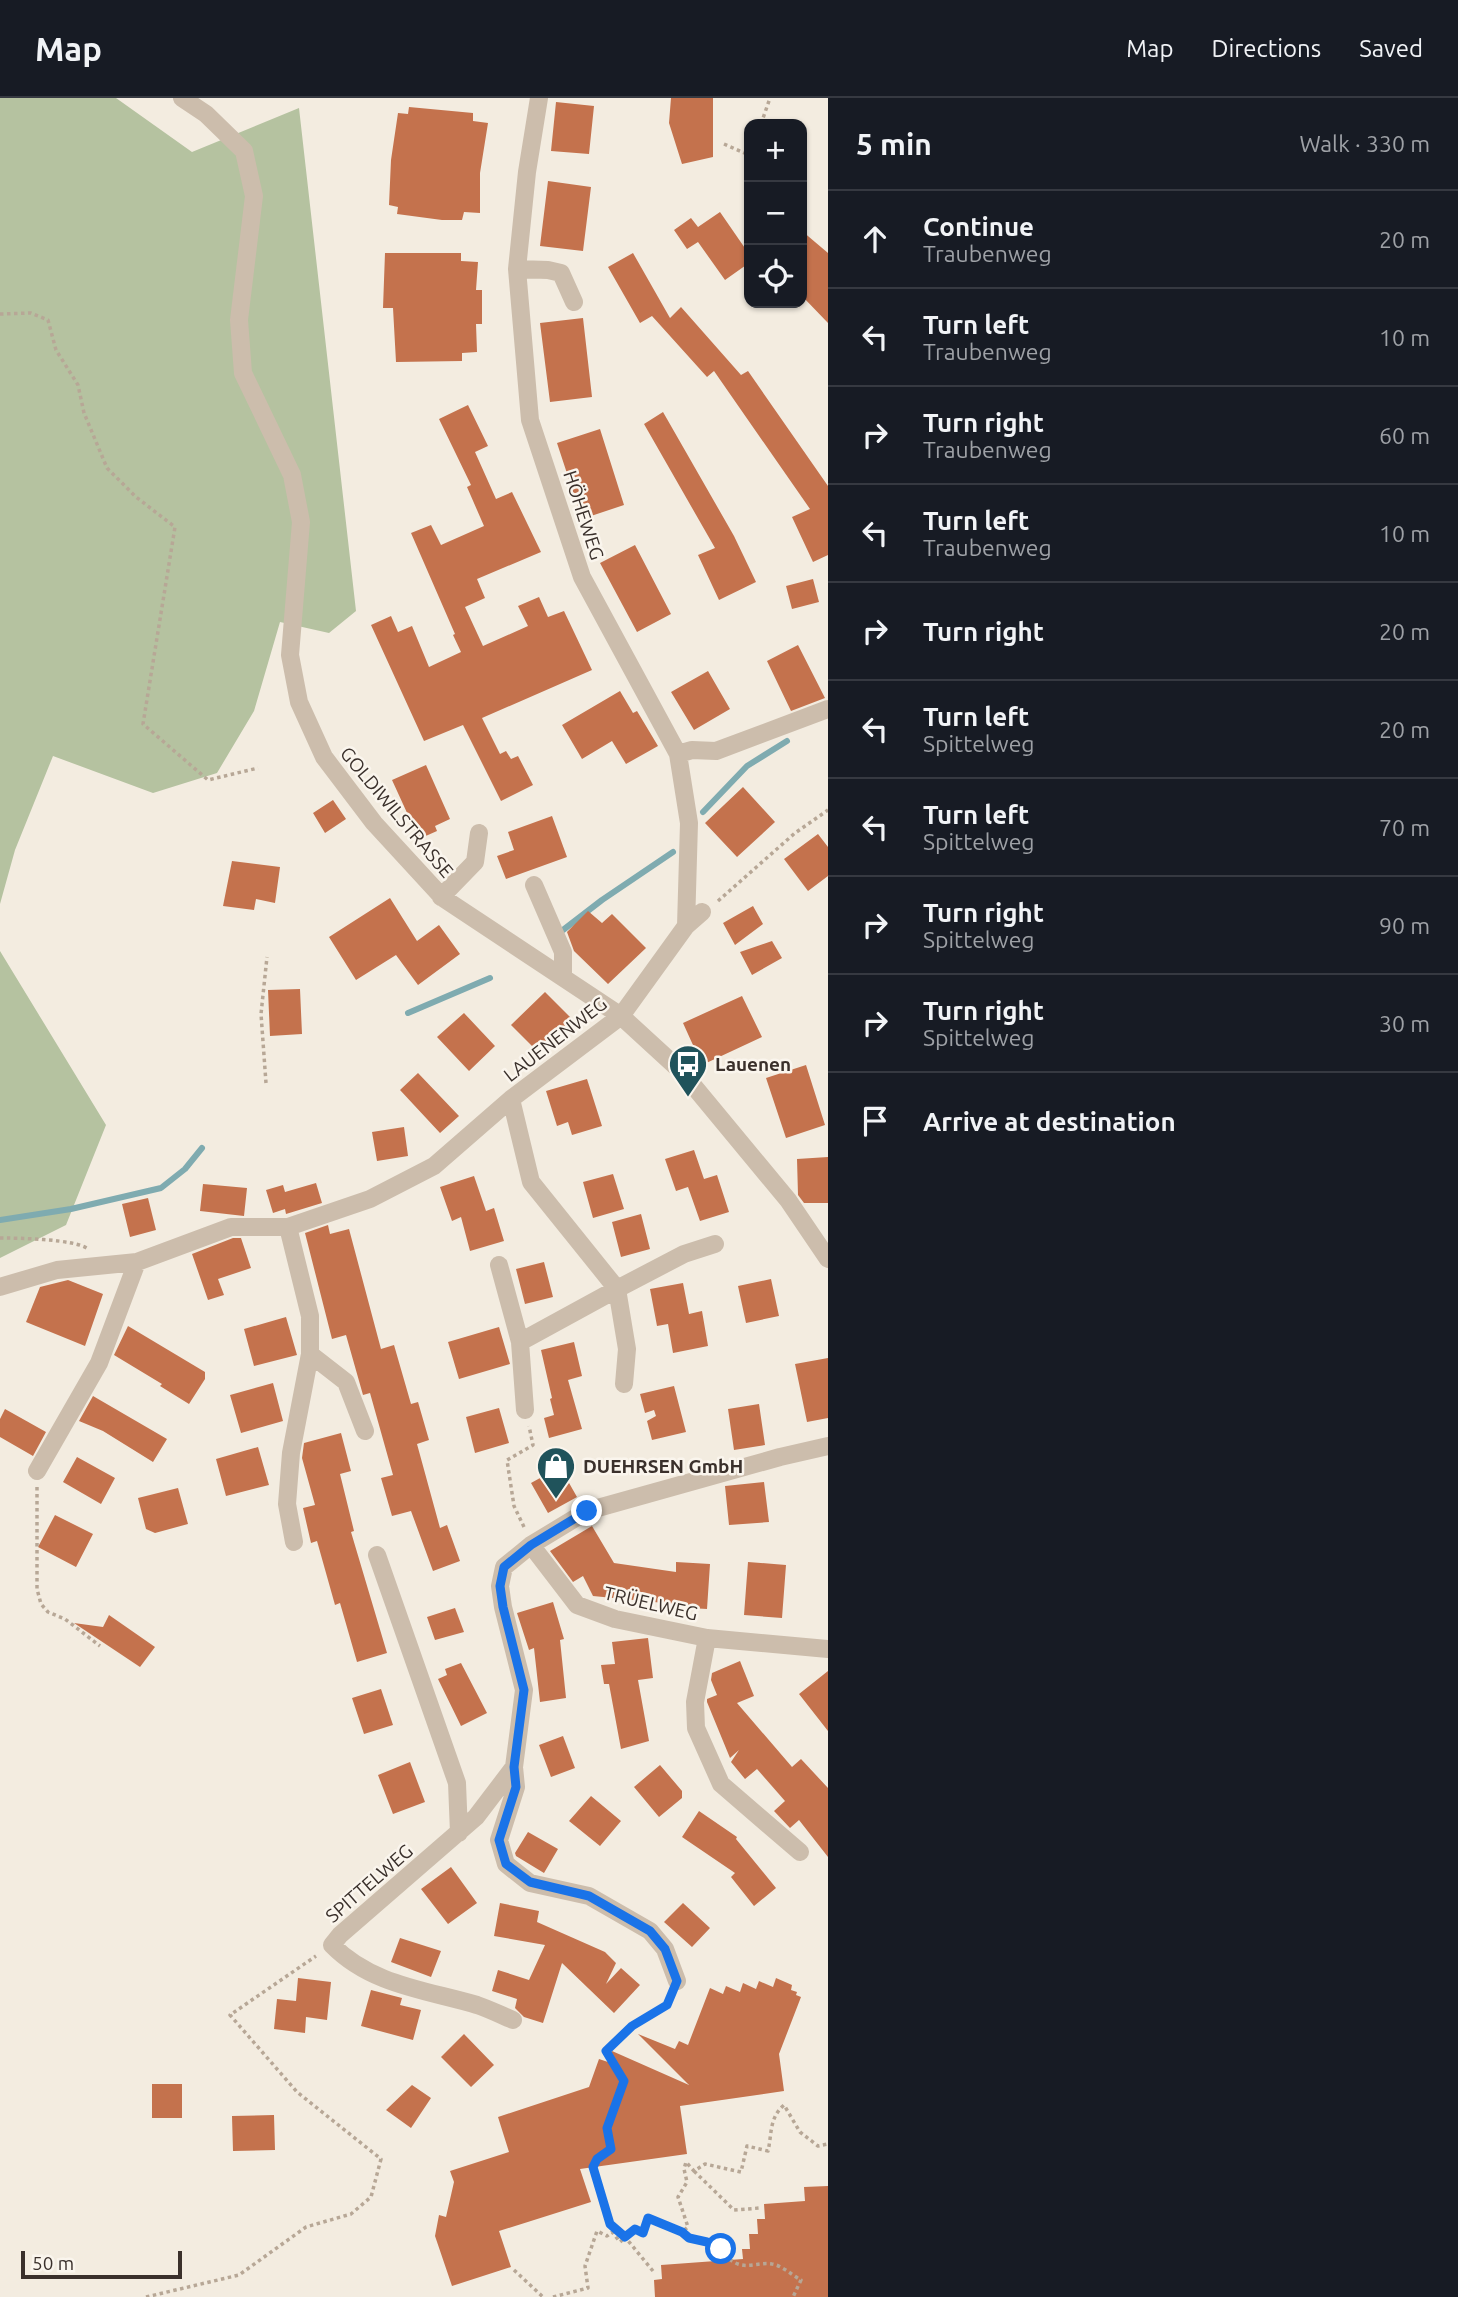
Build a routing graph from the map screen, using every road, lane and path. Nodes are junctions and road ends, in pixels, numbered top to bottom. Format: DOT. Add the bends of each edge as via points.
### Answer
graph roads {
  1 [pos="182,98"];
  2 [pos="539,98"];
  3 [pos="770,98"];
  4 [pos="763,119"];
  5 [pos="724,144"];
  6 [pos="744,153"];
  7 [pos="517,269"];
  8 [pos="574,302"];
  9 [pos="0,314"];
  10 [pos="828,709"];
  11 [pos="678,754"];
  12 [pos="258,768"];
  13 [pos="828,810"];
  14 [pos="479,833"];
  15 [pos="534,885"];
  16 [pos="726,895"];
  17 [pos="441,897"];
  18 [pos="702,912"];
  19 [pos="686,926"];
  20 [pos="267,957"];
  21 [pos="563,977"];
  22 [pos="621,1016"];
  23 [pos="266,1083"];
  24 [pos="511,1099"];
  25 [pos="288,1227"];
  26 [pos="0,1238"];
  27 [pos="715,1244"];
  28 [pos="828,1259"];
  29 [pos="137,1262"];
  30 [pos="109,1265"];
  31 [pos="499,1265"];
  32 [pos="0,1287"];
  33 [pos="617,1290"];
  34 [pos="520,1342"];
  35 [pos="310,1354"];
  36 [pos="624,1384"];
  37 [pos="525,1410"];
  38 [pos="365,1431"];
  39 [pos="828,1446"];
  40 [pos="37,1471"];
  41 [pos="294,1542"];
  42 [pos="531,1545"];
  43 [pos="377,1555"];
  44 [pos="708,1638"];
  45 [pos="100,1646"];
  46 [pos="828,1649"];
  47 [pos="514,1767"];
  48 [pos="459,1833"];
  49 [pos="800,1852"];
  50 [pos="332,1945"];
  51 [pos="677,1981"];
  52 [pos="513,2020"];
  53 [pos="828,2144"];
  54 [pos="694,2171"];
  55 [pos="760,2208"];
  56 [pos="682,2232"];
  57 [pos="625,2237"];
  58 [pos="514,2270"];
  59 [pos="653,2271"];
  60 [pos="146,2297"];
  61 [pos="543,2297"];
  62 [pos="553,2297"];
  63 [pos="793,2297"];
  1 -- 17 [label="street, GOLDIWILSTRASSE" via="244,151 254,196 239,320 243,373 292,475 301,522 290,655 299,702 324,757"];
  2 -- 7 [label="street, HÖHEWEG"];
  3 -- 4 [label="path"];
  5 -- 6 [label="path"];
  7 -- 8 [label="street" via="561,273"];
  7 -- 11 [label="street, HÖHEWEG" via="530,419 582,577"];
  9 -- 12 [label="path" via="31,313 48,320 56,350 78,385 84,413 107,468 175,527 143,724 208,780"];
  10 -- 11 [label="street" via="716,751"];
  11 -- 19 [label="street, HÖHEWEG" via="689,823"];
  13 -- 16 [label="path"];
  14 -- 17 [label="street" via="475,862"];
  15 -- 21 [label="street" via="563,952"];
  17 -- 21 [label="street, GOLDIWILSTRASSE"];
  18 -- 19 [label="street, LAUENENWEG"];
  19 -- 22 [label="street, LAUENENWEG"];
  20 -- 23 [label="path" via="261,1014"];
  21 -- 22 [label="street, GOLDIWILSTRASSE"];
  22 -- 24 [label="street, LAUENENWEG"];
  22 -- 28 [label="street, GOLDIWILSTRASSE" via="682,1072 788,1200"];
  24 -- 25 [label="street, LAUENENWEG" via="434,1166 370,1199"];
  24 -- 33 [label="street, LAUENENWEG" via="531,1182"];
  25 -- 29 [label="street, LAUENENWEG" via="231,1227"];
  25 -- 35 [label="street" via="310,1316"];
  26 -- 30 [label="path" via="83,1245"];
  27 -- 33 [label="street" via="684,1254"];
  29 -- 30 [label="street, LAUENENWEG"];
  29 -- 40 [label="street" via="99,1363"];
  30 -- 32 [label="street, LAUENENWEG" via="57,1269"];
  31 -- 34 [label="street"];
  33 -- 34 [label="street"];
  33 -- 36 [label="street" via="626,1349"];
  34 -- 37 [label="street"];
  35 -- 38 [label="street" via="346,1382"];
  35 -- 41 [label="street" via="290,1453 287,1504"];
  37 -- 42 [label="path" via="533,1445 507,1460 514,1506"];
  39 -- 42 [label="street, SPITTELWEG" via="587,1511"];
  40 -- 45 [label="path" via="37,1589 41,1604"];
  42 -- 44 [label="street, TRÜELWEG" via="577,1605 615,1619"];
  42 -- 47 [label="street, SPITTELWEG" via="504,1567 500,1586 524,1690"];
  43 -- 48 [label="street" via="457,1783"];
  44 -- 46 [label="street, TRÜELWEG"];
  44 -- 49 [label="street, TRÜELWEG" via="695,1702 695,1728 721,1784"];
  47 -- 48 [label="street, SPITTELWEG"];
  47 -- 51 [label="street, SPITTELWEG" via="516,1787 499,1840 506,1864 530,1882 589,1896 650,1931 665,1949"];
  48 -- 50 [label="street, SPITTELWEG"];
  50 -- 52 [label="street, SPITTELWEG" via="345,1958 395,1984"];
  50 -- 60 [label="path" via="230,2015 297,2092 381,2160 371,2197 351,2214 306,2227 239,2275"];
  51 -- 57 [label="path" via="667,2005 620,2036 606,2051 624,2081 607,2128 611,2149 593,2167 610,2224"];
  53 -- 54 [label="path" via="818,2146 800,2132 784,2105 770,2126 768,2151 747,2146 741,2172 705,2164"];
  54 -- 55 [label="path" via="734,2210"];
  54 -- 56 [label="path" via="686,2162 687,2182 678,2197 688,2227"];
  56 -- 57 [label="path" via="648,2218 643,2233 635,2229"];
  56 -- 63 [label="path" via="721,2249 737,2264 773,2264 792,2274 801,2280"];
  57 -- 59 [label="path"];
  57 -- 62 [label="path" via="620,2242 612,2232 607,2236 597,2231 585,2266 588,2288"];
  58 -- 61 [label="path"];
}
